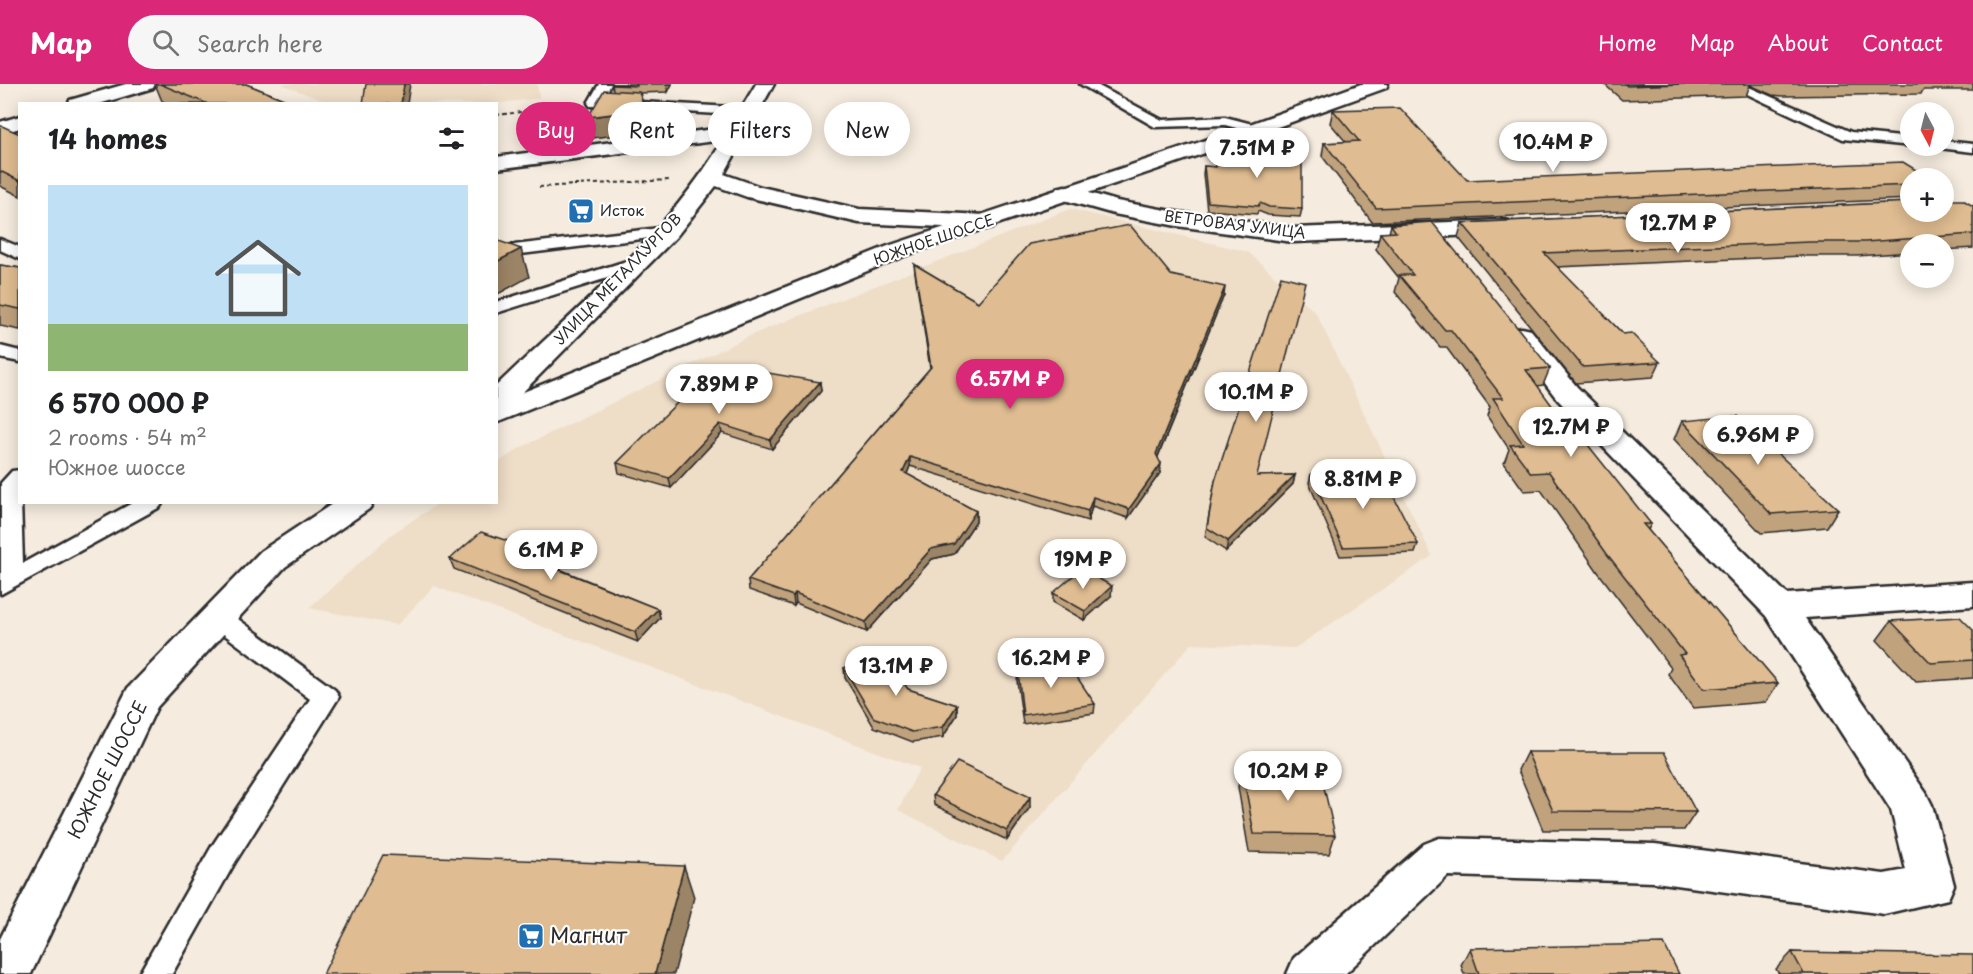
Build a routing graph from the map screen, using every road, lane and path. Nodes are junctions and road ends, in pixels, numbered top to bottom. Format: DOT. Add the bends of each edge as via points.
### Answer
graph roads {
  1 [pos="146,84"];
  2 [pos="605,84"];
  3 [pos="765,84"];
  4 [pos="1086,84"];
  5 [pos="1379,84"];
  6 [pos="1732,84"];
  7 [pos="84,102"];
  8 [pos="596,102"];
  9 [pos="756,102"];
  10 [pos="596,103"];
  11 [pos="516,113"];
  12 [pos="498,116"];
  13 [pos="708,117"];
  14 [pos="708,128"];
  15 [pos="1255,129"];
  16 [pos="1900,141"];
  17 [pos="1954,146"];
  18 [pos="1973,148"];
  19 [pos="725,156"];
  20 [pos="498,163"];
  21 [pos="712,177"];
  22 [pos="528,188"];
  23 [pos="1065,193"];
  24 [pos="985,222"];
  25 [pos="1529,226"];
  26 [pos="1436,229"];
  27 [pos="668,232"];
  28 [pos="0,244"];
  29 [pos="498,252"];
  30 [pos="18,253"];
  31 [pos="1458,256"];
  32 [pos="633,264"];
  33 [pos="498,307"];
  34 [pos="1502,311"];
  35 [pos="0,352"];
  36 [pos="18,356"];
  37 [pos="498,400"];
  38 [pos="498,413"];
  39 [pos="18,478"];
  40 [pos="148,504"];
  41 [pos="355,504"];
  42 [pos="6,584"];
  43 [pos="1973,594"];
  44 [pos="1779,607"];
  45 [pos="218,617"];
  46 [pos="7,974"];
  47 [pos="155,974"];
  48 [pos="1311,974"];
  1 -- 7 [label="street"];
  2 -- 8 [label="lane"];
  3 -- 9 [label="street, УЛИЦА МЕТАЛЛУРГОВ"];
  4 -- 15 [label="lane" via="1160,124 1225,121"];
  5 -- 15 [label="street, ЮЖНОЕ ШОССЕ"];
  6 -- 16 [label="lane" via="1848,136"];
  10 -- 13 [label="lane"];
  11 -- 12 [label="path"];
  14 -- 20 [label="street"];
  15 -- 23 [label="street, ЮЖНОЕ ШОССЕ"];
  17 -- 18 [label="lane"];
  19 -- 21 [label="street, УЛИЦА МЕТАЛЛУРГОВ"];
  21 -- 22 [label="path"];
  21 -- 24 [label="street" via="755,192 859,216"];
  21 -- 27 [label="street, УЛИЦА МЕТАЛЛУРГОВ"];
  23 -- 24 [label="street, ЮЖНОЕ ШОССЕ"];
  23 -- 26 [label="street, ВЕТРОВАЯ УЛИЦА" via="1176,219 1293,235"];
  24 -- 38 [label="street, ЮЖНОЕ ШОССЕ" via="896,251"];
  25 -- 26 [label="street, ВЕТРОВАЯ УЛИЦА"];
  26 -- 31 [label="street"];
  27 -- 29 [label="lane"];
  27 -- 32 [label="street, УЛИЦА МЕТАЛЛУРГОВ"];
  28 -- 30 [label="lane"];
  32 -- 33 [label="lane"];
  32 -- 37 [label="street, УЛИЦА МЕТАЛЛУРГОВ"];
  34 -- 44 [label="street" via="1567,393"];
  35 -- 36 [label="lane"];
  39 -- 42 [label="lane" via="12,483"];
  40 -- 42 [label="lane"];
  41 -- 45 [label="street, ЮЖНОЕ ШОССЕ" via="273,559"];
  43 -- 44 [label="street"];
  44 -- 48 [label="street" via="1911,805 1932,885 1884,894 1655,863 1439,857"];
  45 -- 46 [label="street, ЮЖНОЕ ШОССЕ" via="142,698"];
  45 -- 47 [label="lane" via="327,697 223,855"];
}
